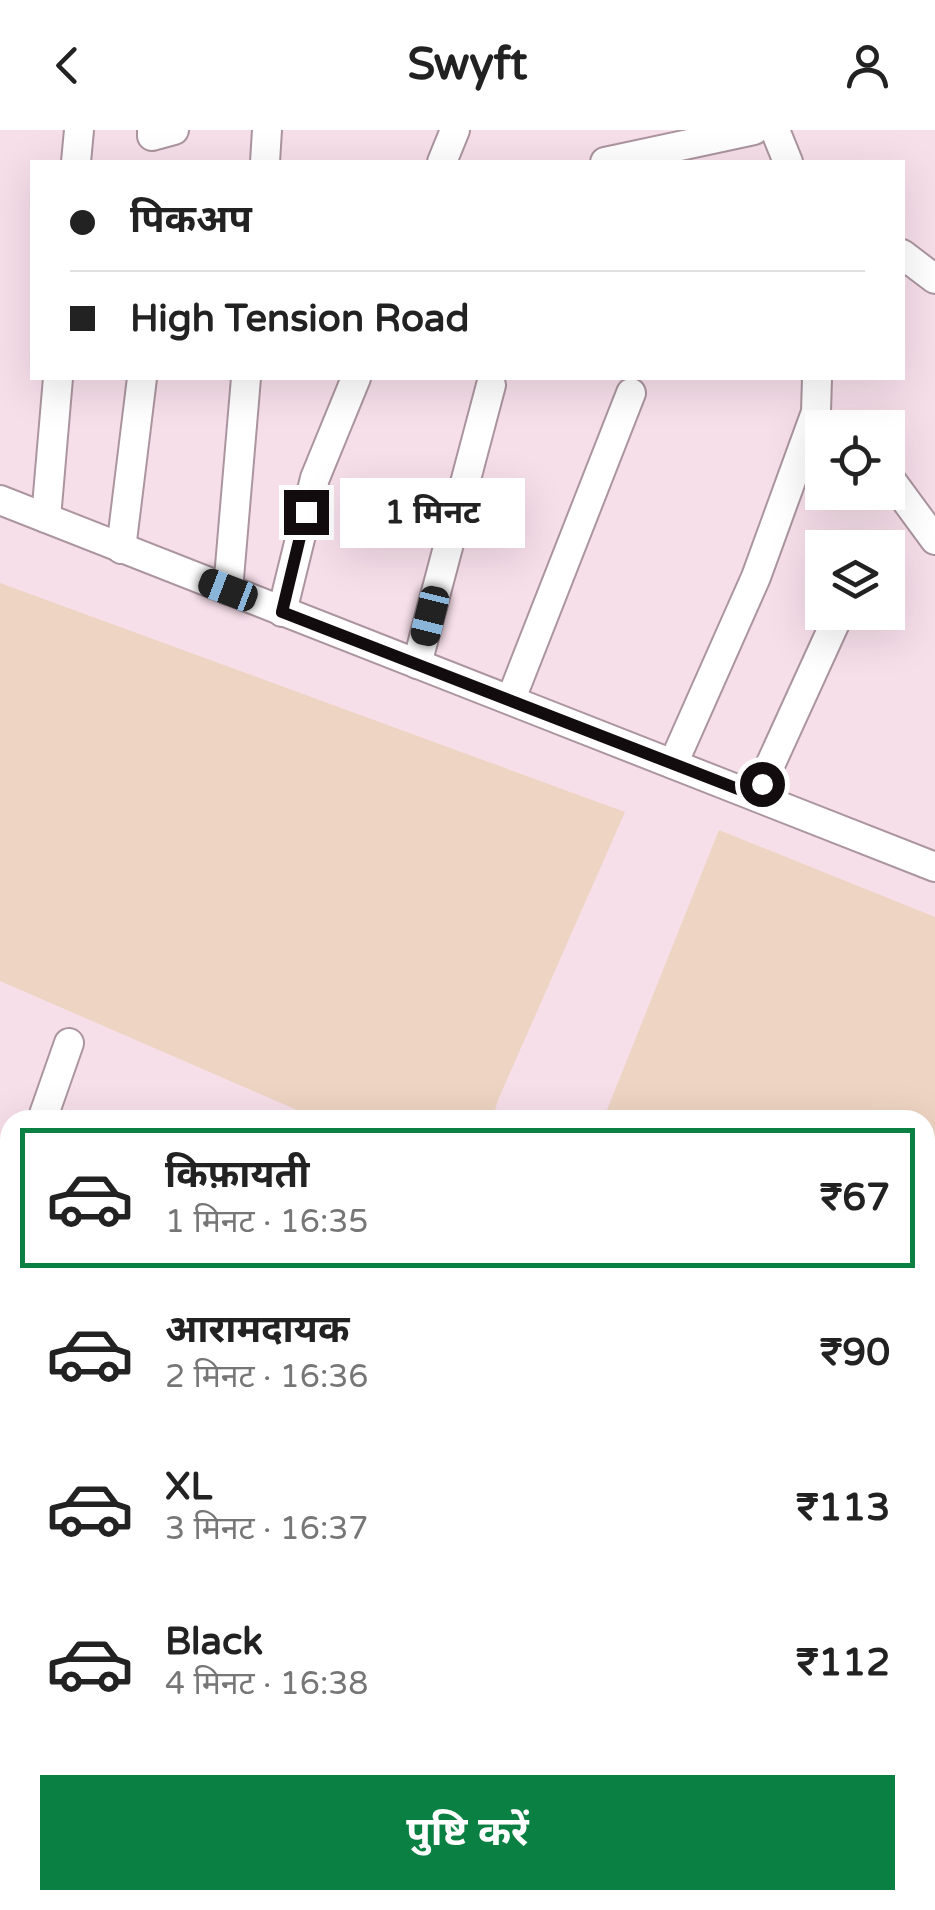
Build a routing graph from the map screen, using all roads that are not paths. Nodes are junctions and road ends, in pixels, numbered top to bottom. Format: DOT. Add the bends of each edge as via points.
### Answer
graph roads {
  1 [pos="79,130"];
  2 [pos="267,130"];
  3 [pos="455,130"];
  4 [pos="754,130"];
  5 [pos="775,130"];
  6 [pos="76,160"];
  7 [pos="264,160"];
  8 [pos="443,160"];
  9 [pos="614,160"];
  10 [pos="787,160"];
  11 [pos="905,256"];
  12 [pos="935,279"];
  13 [pos="58,380"];
  14 [pos="142,380"];
  15 [pos="246,380"];
  16 [pos="355,380"];
  17 [pos="816,380"];
  18 [pos="491,385"];
  19 [pos="631,393"];
  20 [pos="822,410"];
  21 [pos="805,464"];
  22 [pos="905,499"];
  23 [pos="0,500"];
  24 [pos="46,518"];
  25 [pos="935,540"];
  26 [pos="121,548"];
  27 [pos="228,590"];
  28 [pos="282,612"];
  29 [pos="832,630"];
  30 [pos="417,664"];
  31 [pos="512,699"];
  32 [pos="673,764"];
  33 [pos="756,796"];
  34 [pos="935,868"];
  35 [pos="70,1044"];
  36 [pos="46,1110"];
  1 -- 6 [label="street"];
  2 -- 7 [label="street"];
  3 -- 8 [label="street"];
  4 -- 9 [label="street"];
  5 -- 10 [label="street"];
  11 -- 12 [label="street"];
  13 -- 24 [label="street"];
  14 -- 26 [label="street"];
  15 -- 27 [label="street"];
  16 -- 28 [label="street" via="315,478"];
  17 -- 20 [label="street"];
  18 -- 30 [label="street"];
  19 -- 31 [label="street"];
  21 -- 32 [label="street"];
  22 -- 25 [label="street"];
  23 -- 24 [label="street"];
  24 -- 26 [label="street"];
  26 -- 27 [label="street"];
  27 -- 28 [label="street"];
  28 -- 30 [label="street"];
  29 -- 33 [label="street"];
  30 -- 31 [label="street"];
  31 -- 32 [label="street"];
  32 -- 33 [label="street"];
  33 -- 34 [label="street"];
  35 -- 36 [label="street"];
}
